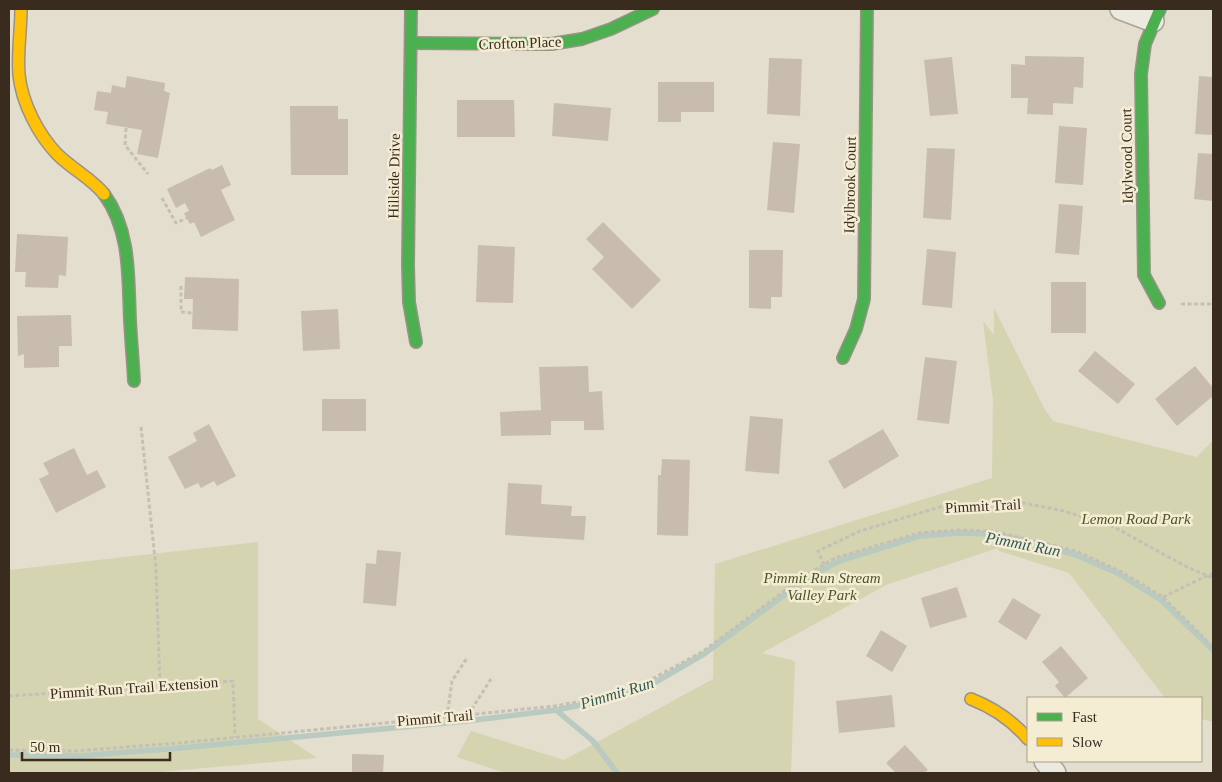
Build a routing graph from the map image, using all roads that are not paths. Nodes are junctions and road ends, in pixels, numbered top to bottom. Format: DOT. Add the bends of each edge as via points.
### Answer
graph roads {
  1 [pos="21,9"];
  2 [pos="411,9"];
  3 [pos="653,9"];
  4 [pos="867,9"];
  5 [pos="1121,9"];
  6 [pos="1156,15"];
  7 [pos="410,43"];
  8 [pos="14,73"];
  9 [pos="1159,303"];
  10 [pos="416,342"];
  11 [pos="842,358"];
  12 [pos="134,380"];
  13 [pos="971,699"];
  14 [pos="1027,738"];
  15 [pos="1046,762"];
  16 [pos="1055,773"];
  1 -- 8 [label="street"];
  2 -- 7 [label="street, Hillside Drive"];
  3 -- 7 [label="street, Crofton Place" via="612,29 582,39 550,44"];
  4 -- 11 [label="street, Idylbrook Court" via="864,299 861,318"];
  5 -- 6 [label="street"];
  6 -- 9 [label="street, Idylwood Court" via="1145,44 1141,74 1144,275"];
  7 -- 10 [label="street, Hillside Drive" via="408,274"];
  8 -- 12 [label="street" via="45,137 63,160 98,186 118,220 128,254"];
  13 -- 14 [label="street" via="1000,712"];
  15 -- 16 [label="street"];
}
